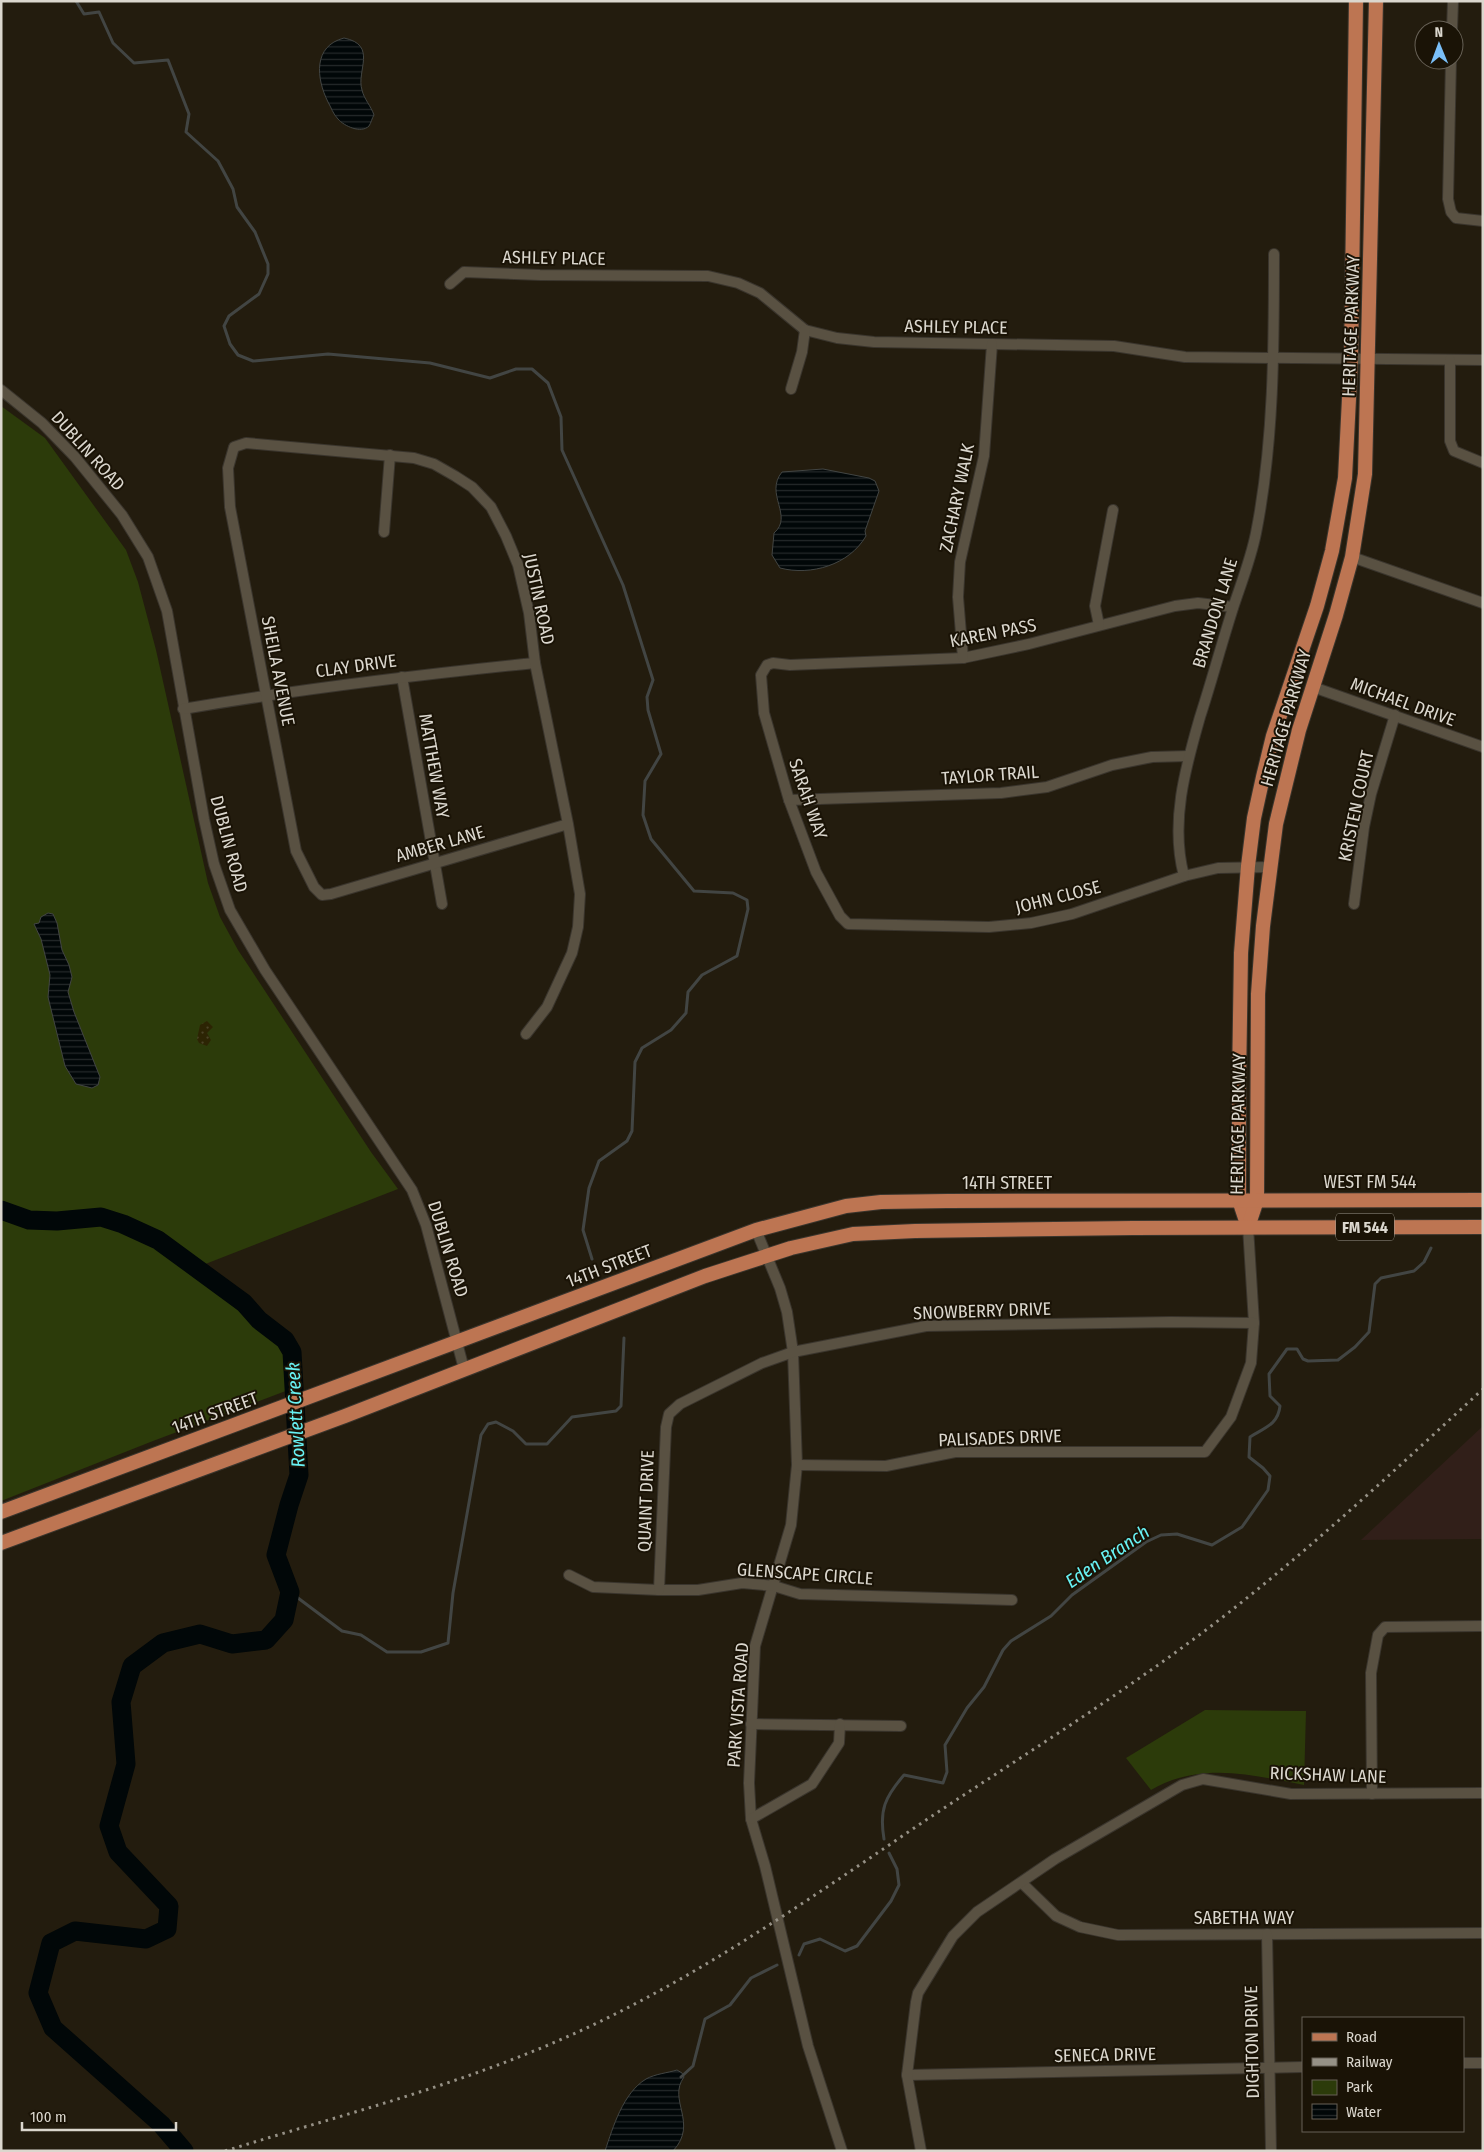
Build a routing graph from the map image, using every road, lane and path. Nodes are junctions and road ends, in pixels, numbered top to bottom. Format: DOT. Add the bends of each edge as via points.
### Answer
graph roads {
  1 [pos="1356,1"];
  2 [pos="1376,1"];
  3 [pos="1453,1"];
  4 [pos="1452,20"];
  5 [pos="1451,70"];
  6 [pos="1483,220"];
  7 [pos="1274,254"];
  8 [pos="450,284"];
  9 [pos="805,330"];
  10 [pos="992,344"];
  11 [pos="1274,357"];
  12 [pos="1369,358"];
  13 [pos="1350,359"];
  14 [pos="1450,360"];
  15 [pos="1483,360"];
  16 [pos="791,389"];
  17 [pos="1,390"];
  18 [pos="234,447"];
  19 [pos="390,455"];
  20 [pos="1483,463"];
  21 [pos="1112,510"];
  22 [pos="384,532"];
  23 [pos="1352,557"];
  24 [pos="1483,603"];
  25 [pos="1234,606"];
  26 [pos="1100,625"];
  27 [pos="963,658"];
  28 [pos="535,663"];
  29 [pos="761,675"];
  30 [pos="402,677"];
  31 [pos="1313,687"];
  32 [pos="266,695"];
  33 [pos="183,709"];
  34 [pos="1395,715"];
  35 [pos="1483,747"];
  36 [pos="1189,756"];
  37 [pos="790,800"];
  38 [pos="568,824"];
  39 [pos="435,862"];
  40 [pos="1248,866"];
  41 [pos="1270,868"];
  42 [pos="1184,876"];
  43 [pos="322,895"];
  44 [pos="442,904"];
  45 [pos="1354,904"];
  46 [pos="848,924"];
  47 [pos="1240,994"];
  48 [pos="1258,994"];
  49 [pos="526,1034"];
  50 [pos="1239,1200"];
  51 [pos="1257,1200"];
  52 [pos="1483,1200"];
  53 [pos="1248,1227"];
  54 [pos="1483,1227"];
  55 [pos="756,1230"];
  56 [pos="767,1256"];
  57 [pos="1254,1324"];
  58 [pos="457,1342"];
  59 [pos="793,1352"];
  60 [pos="464,1369"];
  61 [pos="669,1414"];
  62 [pos="797,1465"];
  63 [pos="2,1512"];
  64 [pos="7,1541"];
  65 [pos="568,1575"];
  66 [pos="774,1586"];
  67 [pos="659,1590"];
  68 [pos="1012,1600"];
  69 [pos="1483,1626"];
  70 [pos="751,1724"];
  71 [pos="840,1724"];
  72 [pos="901,1726"];
  73 [pos="1483,1793"];
  74 [pos="1372,1794"];
  75 [pos="751,1819"];
  76 [pos="1022,1883"];
  77 [pos="1483,1933"];
  78 [pos="1266,1934"];
  79 [pos="1464,2063"];
  80 [pos="1483,2063"];
  81 [pos="1302,2067"];
  82 [pos="1268,2068"];
  83 [pos="907,2075"];
  84 [pos="842,2151"];
  85 [pos="921,2151"];
  86 [pos="1271,2151"];
  1 -- 13 [label="main road, HERITAGE PARKWAY"];
  2 -- 12 [label="main road, HERITAGE PARKWAY"];
  3 -- 4 [label="street"];
  5 -- 6 [label="street" via="1448,199 1456,218"];
  7 -- 11 [label="street, BRANDON LANE"];
  8 -- 9 [label="street, ASHLEY PLACE" via="464,272 708,276 738,283 760,293"];
  9 -- 10 [label="street, ASHLEY PLACE" via="874,342"];
  9 -- 16 [label="street"];
  10 -- 11 [label="street, ASHLEY PLACE" via="1114,346 1185,357"];
  10 -- 27 [label="street, ZACHARY WALK" via="984,456 960,562 958,597"];
  11 -- 13 [label="street, ASHLEY PLACE"];
  11 -- 25 [label="street, BRANDON LANE" via="1256,534"];
  12 -- 13 [label="street, ASHLEY PLACE"];
  12 -- 14 [label="street, ASHLEY PLACE"];
  12 -- 23 [label="main road, HERITAGE PARKWAY" via="1365,474"];
  13 -- 40 [label="main road, HERITAGE PARKWAY" via="1345,478 1332,551 1271,744 1254,818"];
  14 -- 15 [label="street, ASHLEY PLACE"];
  14 -- 20 [label="street" via="1450,441 1454,451"];
  17 -- 33 [label="street, DUBLIN ROAD" via="71,452 142,545 167,611"];
  18 -- 19 [label="street, JUSTIN ROAD" via="246,443"];
  18 -- 32 [label="street, SHEILA AVENUE" via="228,468 230,507"];
  19 -- 22 [label="street"];
  19 -- 28 [label="street, JUSTIN ROAD" via="434,464 472,487 491,507 518,565 529,613"];
  21 -- 26 [label="street" via="1095,606"];
  23 -- 24 [label="street"];
  23 -- 31 [label="main road, HERITAGE PARKWAY"];
  25 -- 26 [label="street, KAREN PASS" via="1198,603 1175,606"];
  25 -- 36 [label="street, BRANDON LANE"];
  26 -- 27 [label="street, KAREN PASS"];
  27 -- 29 [label="street, KAREN PASS" via="773,663 767,665"];
  28 -- 30 [label="street, CLAY DRIVE"];
  28 -- 38 [label="street, JUSTIN ROAD"];
  29 -- 37 [label="street, SARAH WAY" via="764,713"];
  30 -- 32 [label="street, CLAY DRIVE"];
  30 -- 39 [label="street, MATTHEW WAY"];
  31 -- 34 [label="street, MICHAEL DRIVE"];
  31 -- 41 [label="main road, HERITAGE PARKWAY" via="1285,784"];
  32 -- 33 [label="street, CLAY DRIVE"];
  32 -- 43 [label="street, SHEILA AVENUE" via="296,851 314,887"];
  33 -- 58 [label="street, DUBLIN ROAD" via="209,843 227,903 269,977 412,1190 426,1225"];
  34 -- 35 [label="street, MICHAEL DRIVE"];
  34 -- 45 [label="street, KRISTEN COURT" via="1371,794"];
  36 -- 37 [label="street, TAYLOR TRAIL" via="1152,757 1112,765 1047,787 1000,794"];
  36 -- 42 [label="street, BRANDON LANE" via="1177,820 1177,845"];
  37 -- 46 [label="street, SARAH WAY" via="816,872 840,916"];
  38 -- 39 [label="street, AMBER LANE"];
  38 -- 49 [label="street, JUSTIN ROAD" via="580,894 578,927 572,953 546,1007"];
  39 -- 43 [label="street, AMBER LANE"];
  39 -- 44 [label="street, MATTHEW WAY"];
  40 -- 41 [label="street, JOHN CLOSE"];
  40 -- 42 [label="street, JOHN CLOSE" via="1218,868"];
  40 -- 47 [label="main road, HERITAGE PARKWAY" via="1240,953"];
  41 -- 48 [label="main road, HERITAGE PARKWAY"];
  42 -- 46 [label="street, JOHN CLOSE" via="1072,914 1031,923 989,926"];
  47 -- 48 [label="main road"];
  47 -- 50 [label="main road, HERITAGE PARKWAY"];
  48 -- 51 [label="main road, HERITAGE PARKWAY"];
  50 -- 51 [label="main road, 14TH STREET"];
  50 -- 53 [label="main road, HERITAGE PARKWAY"];
  50 -- 55 [label="main road, 14TH STREET" via="881,1202 846,1206"];
  51 -- 52 [label="main road, WEST FM 544 / FM 544"];
  51 -- 53 [label="main road, HERITAGE PARKWAY"];
  53 -- 54 [label="main road, FM 544"];
  53 -- 56 [label="main road" via="882,1232 852,1234"];
  53 -- 57 [label="street"];
  55 -- 56 [label="street, PARK VISTA ROAD"];
  55 -- 58 [label="main road, 14TH STREET"];
  56 -- 59 [label="street, PARK VISTA ROAD" via="787,1312"];
  56 -- 60 [label="main road" via="705,1276"];
  57 -- 59 [label="street, SNOWBERRY DRIVE" via="1171,1322 926,1326"];
  57 -- 62 [label="street, PALISADES DRIVE" via="1251,1363 1230,1417 1205,1452 954,1452 886,1466"];
  58 -- 60 [label="street, DUBLIN ROAD"];
  58 -- 63 [label="main road, 14TH STREET"];
  59 -- 61 [label="street, SNOWBERRY DRIVE" via="754,1367 680,1404"];
  59 -- 62 [label="street, PARK VISTA ROAD"];
  60 -- 64 [label="main road"];
  61 -- 67 [label="street, QUAINT DRIVE"];
  62 -- 66 [label="street, PARK VISTA ROAD" via="792,1525"];
  65 -- 67 [label="street, GLENSCAPE CIRCLE" via="593,1587"];
  66 -- 67 [label="street, GLENSCAPE CIRCLE" via="742,1583 698,1590"];
  66 -- 68 [label="street, GLENSCAPE CIRCLE" via="800,1594"];
  66 -- 70 [label="street, PARK VISTA ROAD" via="755,1646"];
  69 -- 74 [label="street" via="1385,1627 1378,1635 1371,1674"];
  70 -- 71 [label="street"];
  70 -- 75 [label="street, PARK VISTA ROAD"];
  71 -- 72 [label="street"];
  71 -- 75 [label="street" via="839,1743 812,1784"];
  73 -- 74 [label="street, RICKSHAW LANE"];
  74 -- 76 [label="street, RICKSHAW LANE" via="1291,1794 1193,1780 1055,1860"];
  75 -- 84 [label="street, PARK VISTA ROAD" via="808,2046"];
  76 -- 78 [label="street, SABETHA WAY" via="1056,1916 1089,1929 1118,1935"];
  76 -- 83 [label="street, RICKSHAW LANE" via="977,1912 953,1936 918,1993"];
  77 -- 78 [label="street, SABETHA WAY"];
  78 -- 82 [label="street, DIGHTON DRIVE"];
  79 -- 80 [label="street"];
  81 -- 82 [label="street, SENECA DRIVE"];
  82 -- 83 [label="street, SENECA DRIVE"];
  82 -- 86 [label="street, DIGHTON DRIVE"];
  83 -- 85 [label="street, RICKSHAW LANE"];
}
